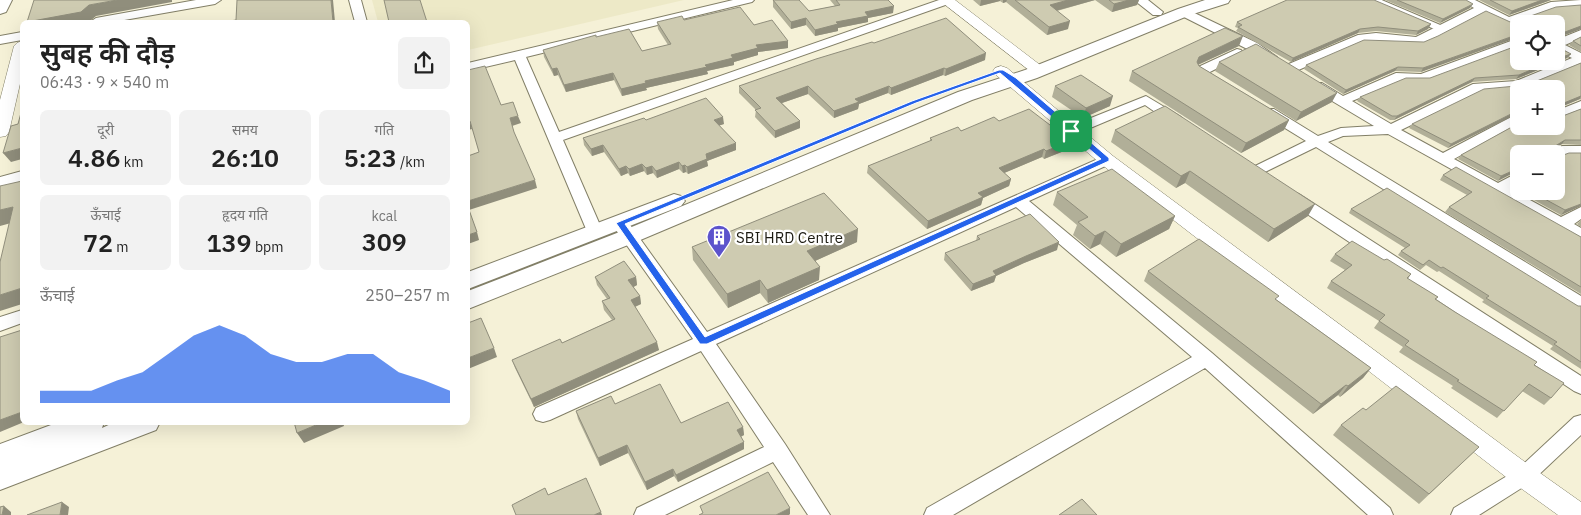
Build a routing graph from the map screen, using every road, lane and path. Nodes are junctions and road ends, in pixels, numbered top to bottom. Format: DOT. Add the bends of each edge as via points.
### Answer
graph roads {
  1 [pos="4,0"];
  2 [pos="215,0"];
  3 [pos="355,0"];
  4 [pos="946,0"];
  5 [pos="1140,0"];
  6 [pos="1222,0"];
  7 [pos="1374,0"];
  8 [pos="1466,0"];
  9 [pos="742,1"];
  10 [pos="175,4"];
  11 [pos="1581,4"];
  12 [pos="1186,6"];
  13 [pos="1484,8"];
  14 [pos="0,9"];
  15 [pos="1157,12"];
  16 [pos="1531,15"];
  17 [pos="105,20"];
  18 [pos="173,20"];
  19 [pos="360,20"];
  20 [pos="1510,21"];
  21 [pos="1442,29"];
  22 [pos="1581,34"];
  23 [pos="20,36"];
  24 [pos="0,40"];
  25 [pos="1565,40"];
  26 [pos="1510,45"];
  27 [pos="1252,46"];
  28 [pos="1565,49"];
  29 [pos="20,54"];
  30 [pos="519,55"];
  31 [pos="1581,59"];
  32 [pos="1033,66"];
  33 [pos="470,67"];
  34 [pos="1289,69"];
  35 [pos="1008,75"];
  36 [pos="1217,81"];
  37 [pos="1342,101"];
  38 [pos="1581,105"];
  39 [pos="1259,106"];
  40 [pos="1565,112"];
  41 [pos="1510,122"];
  42 [pos="1390,130"];
  43 [pos="1071,131"];
  44 [pos="1192,131"];
  45 [pos="0,132"];
  46 [pos="555,138"];
  47 [pos="1316,141"];
  48 [pos="1565,151"];
  49 [pos="1581,151"];
  50 [pos="1444,159"];
  51 [pos="1107,160"];
  52 [pos="1239,162"];
  53 [pos="1254,172"];
  54 [pos="20,177"];
  55 [pos="0,182"];
  56 [pos="1510,182"];
  57 [pos="1500,188"];
  58 [pos="1018,200"];
  59 [pos="1581,212"];
  60 [pos="1562,224"];
  61 [pos="625,230"];
  62 [pos="595,232"];
  63 [pos="1581,234"];
  64 [pos="470,280"];
  65 [pos="470,299"];
  66 [pos="1581,304"];
  67 [pos="20,318"];
  68 [pos="0,324"];
  69 [pos="704,341"];
  70 [pos="1206,358"];
  71 [pos="1581,386"];
  72 [pos="542,414"];
  73 [pos="1581,423"];
  74 [pos="83,425"];
  75 [pos="138,425"];
  76 [pos="778,450"];
  77 [pos="0,456"];
  78 [pos="1524,476"];
  79 [pos="0,478"];
  80 [pos="644,515"];
  81 [pos="820,515"];
  82 [pos="934,515"];
  83 [pos="1383,515"];
  84 [pos="1461,515"];
  85 [pos="1579,515"];
  1 -- 14 [label="main road"];
  2 -- 10 [label="street"];
  3 -- 19 [label="street"];
  4 -- 32 [label="street"];
  4 -- 46 [label="street"];
  5 -- 15 [label="street"];
  6 -- 12 [label="main road"];
  7 -- 21 [label="lane"];
  8 -- 13 [label="street"];
  9 -- 30 [label="street"];
  10 -- 17 [label="street"];
  10 -- 18 [label="street"];
  11 -- 16 [label="street" via="1551,6"];
  12 -- 15 [label="main road"];
  12 -- 27 [label="street"];
  12 -- 32 [label="main road"];
  13 -- 20 [label="street"];
  13 -- 21 [label="street"];
  15 -- 32 [label="main road"];
  21 -- 34 [label="street" via="1418,40 1376,36 1358,38"];
  22 -- 25 [label="street"];
  23 -- 24 [label="street"];
  26 -- 37 [label="street" via="1422,78 1401,76"];
  27 -- 34 [label="street"];
  27 -- 36 [label="street" via="1201,71"];
  28 -- 31 [label="street"];
  29 -- 45 [label="street"];
  30 -- 33 [label="street"];
  30 -- 46 [label="street"];
  31 -- 42 [label="street" via="1518,85 1478,87"];
  32 -- 35 [label="main road"];
  34 -- 37 [label="street"];
  35 -- 43 [label="street"];
  35 -- 61 [label="main road" via="964,96"];
  37 -- 42 [label="street"];
  38 -- 40 [label="street"];
  39 -- 47 [label="street"];
  41 -- 50 [label="street"];
  42 -- 47 [label="street" via="1341,132"];
  42 -- 50 [label="street"];
  43 -- 44 [label="street" via="1146,100"];
  43 -- 51 [label="street"];
  46 -- 62 [label="street"];
  47 -- 53 [label="street"];
  47 -- 66 [label="street"];
  48 -- 49 [label="street"];
  50 -- 57 [label="street"];
  51 -- 58 [label="street"];
  51 -- 78 [label="street"];
  52 -- 53 [label="street"];
  53 -- 71 [label="street"];
  54 -- 55 [label="street"];
  56 -- 57 [label="street"];
  57 -- 60 [label="street"];
  58 -- 69 [label="street"];
  58 -- 70 [label="street"];
  59 -- 60 [label="street"];
  60 -- 63 [label="street"];
  61 -- 62 [label="main road"];
  61 -- 65 [label="main road"];
  61 -- 69 [label="street"];
  62 -- 64 [label="main road"];
  67 -- 68 [label="street"];
  69 -- 72 [label="street"];
  69 -- 76 [label="street"];
  70 -- 82 [label="street"];
  70 -- 83 [label="street"];
  73 -- 78 [label="street"];
  74 -- 77 [label="main road"];
  75 -- 79 [label="main road"];
  76 -- 80 [label="street"];
  76 -- 81 [label="street"];
  78 -- 84 [label="street"];
  78 -- 85 [label="street"];
}
